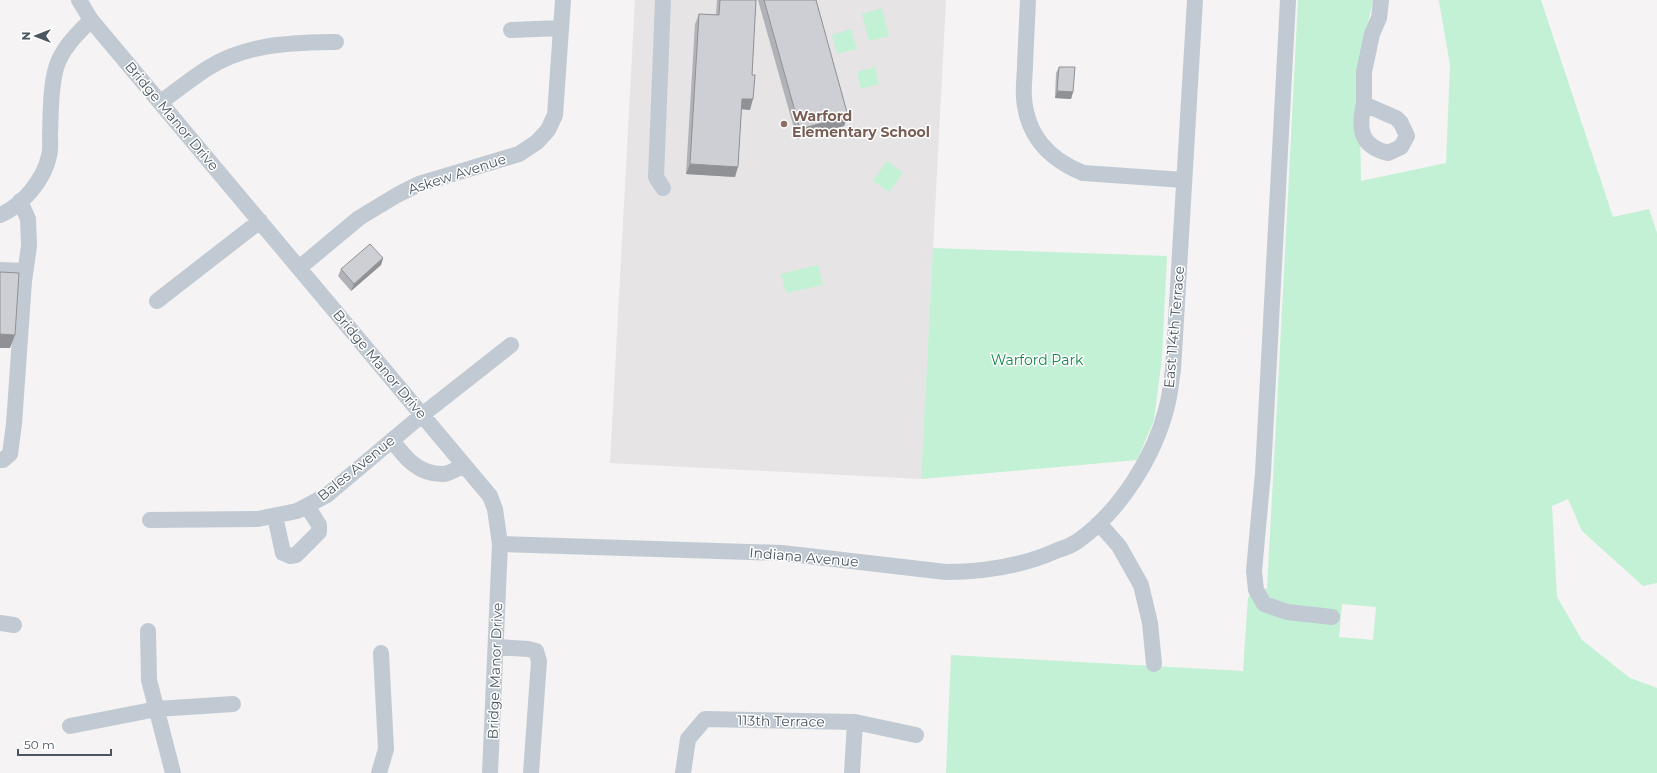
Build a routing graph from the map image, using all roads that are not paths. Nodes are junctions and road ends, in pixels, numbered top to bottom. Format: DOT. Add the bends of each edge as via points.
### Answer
graph roads {
  1 [pos="79,0"];
  2 [pos="563,0"];
  3 [pos="663,0"];
  4 [pos="1028,0"];
  5 [pos="1195,0"];
  6 [pos="1288,0"];
  7 [pos="1381,0"];
  8 [pos="91,20"];
  9 [pos="561,28"];
  10 [pos="511,30"];
  11 [pos="336,42"];
  12 [pos="161,102"];
  13 [pos="1364,104"];
  14 [pos="1184,180"];
  15 [pos="662,188"];
  16 [pos="20,201"];
  17 [pos="0,215"];
  18 [pos="260,220"];
  19 [pos="299,268"];
  20 [pos="0,270"];
  21 [pos="25,271"];
  22 [pos="157,301"];
  23 [pos="511,345"];
  24 [pos="422,414"];
  25 [pos="392,440"];
  26 [pos="0,460"];
  27 [pos="464,466"];
  28 [pos="307,506"];
  29 [pos="275,516"];
  30 [pos="150,520"];
  31 [pos="1097,525"];
  32 [pos="500,544"];
  33 [pos="1332,617"];
  34 [pos="148,631"];
  35 [pos="496,647"];
  36 [pos="381,653"];
  37 [pos="1154,664"];
  38 [pos="233,704"];
  39 [pos="156,709"];
  40 [pos="855,722"];
  41 [pos="70,726"];
  42 [pos="916,735"];
  43 [pos="173,773"];
  44 [pos="379,773"];
  45 [pos="490,773"];
  46 [pos="531,773"];
  47 [pos="683,773"];
  48 [pos="852,773"];
  1 -- 8 [label="street, Bridge Manor Drive"];
  2 -- 9 [label="street"];
  3 -- 15 [label="street" via="656,177"];
  4 -- 14 [label="street" via="1024,97 1026,114 1035,135 1053,157 1083,173"];
  5 -- 14 [label="street, East 114th Terrace"];
  6 -- 33 [label="street" via="1263,473 1254,571 1256,590 1264,604 1287,612"];
  7 -- 13 [label="street" via="1379,18 1372,34 1364,72"];
  8 -- 12 [label="street, Bridge Manor Drive"];
  8 -- 16 [label="street" via="70,41 56,67 52,91 49,156 45,169 33,188"];
  9 -- 10 [label="street"];
  9 -- 19 [label="street, Askew Avenue" via="555,115 548,130 537,142 519,154 418,184 397,195 360,218"];
  11 -- 12 [label="street" via="284,43 244,51 209,67"];
  12 -- 18 [label="street, Bridge Manor Drive"];
  14 -- 31 [label="street, East 114th Terrace" via="1174,370 1167,407 1156,440 1140,471 1120,500"];
  16 -- 17 [label="street"];
  16 -- 21 [label="street" via="28,219"];
  18 -- 19 [label="street, Bridge Manor Drive"];
  18 -- 22 [label="street"];
  19 -- 24 [label="street, Bridge Manor Drive"];
  20 -- 21 [label="street"];
  21 -- 26 [label="street" via="14,424 10,454"];
  23 -- 24 [label="street, Bales Avenue"];
  24 -- 25 [label="street, Bales Avenue"];
  24 -- 27 [label="street, Bridge Manor Drive"];
  25 -- 27 [label="street" via="407,460 424,471 445,474"];
  25 -- 28 [label="street, Bales Avenue" via="327,495"];
  27 -- 32 [label="street, Bridge Manor Drive" via="490,496 495,509"];
  28 -- 29 [label="street, Bales Avenue"];
  28 -- 29 [label="street" via="319,525 319,532 296,555 283,554"];
  29 -- 30 [label="street, Bales Avenue" via="258,519"];
  31 -- 32 [label="street, Indiana Avenue" via="1077,542 1044,557 1013,566 967,572 946,572 782,553"];
  31 -- 37 [label="street" via="1119,546 1141,585 1150,623"];
  32 -- 35 [label="street, Bridge Manor Drive"];
  34 -- 39 [label="street" via="149,680"];
  35 -- 45 [label="street, Bridge Manor Drive"];
  35 -- 46 [label="street" via="536,651 539,661"];
  36 -- 44 [label="street" via="386,749"];
  38 -- 39 [label="street"];
  39 -- 41 [label="street"];
  39 -- 43 [label="street"];
  40 -- 42 [label="street, 113th Terrace"];
  40 -- 47 [label="street, 113th Terrace" via="705,719 688,739"];
  40 -- 48 [label="street"];
}
